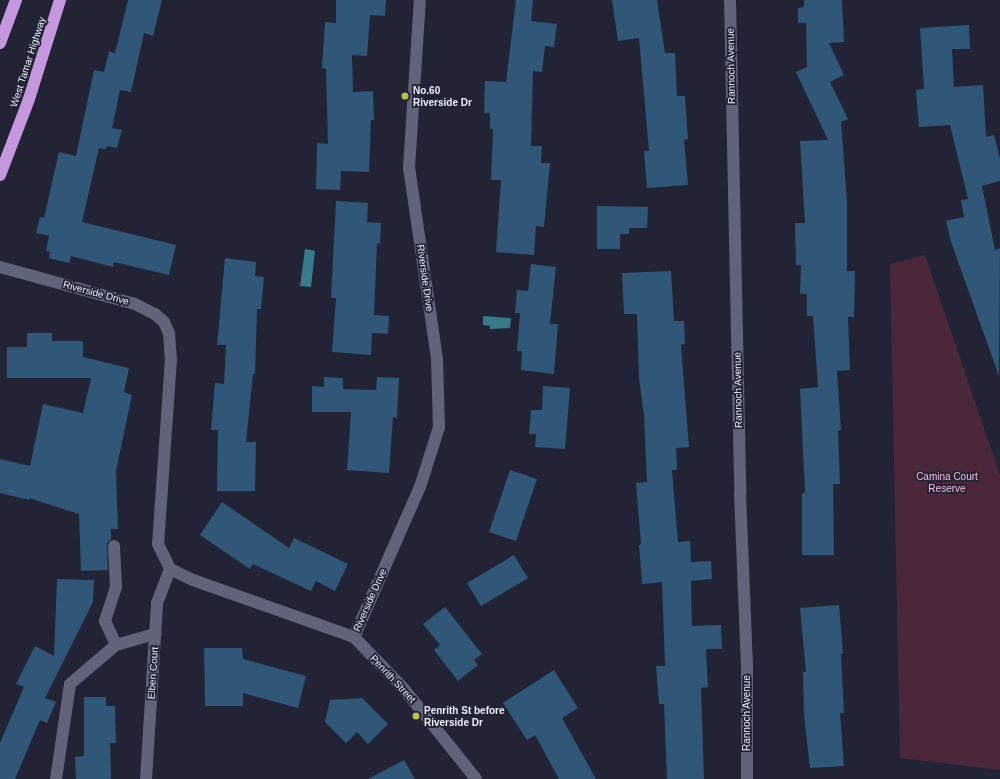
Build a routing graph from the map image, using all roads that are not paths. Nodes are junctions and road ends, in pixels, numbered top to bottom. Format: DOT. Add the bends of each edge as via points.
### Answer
graph roads {
  1 [pos="16,0"];
  2 [pos="60,0"];
  3 [pos="420,0"];
  4 [pos="730,0"];
  5 [pos="0,44"];
  6 [pos="0,175"];
  7 [pos="0,267"];
  8 [pos="114,546"];
  9 [pos="170,569"];
  10 [pos="155,634"];
  11 [pos="354,637"];
  12 [pos="116,645"];
  13 [pos="56,779"];
  14 [pos="146,779"];
  15 [pos="476,779"];
  16 [pos="747,779"];
  1 -- 5 [label="highway"];
  2 -- 6 [label="highway, West Tamar Highway" via="30,100"];
  3 -- 11 [label="street, Riverside Drive" via="409,168 437,359 439,427 420,487"];
  4 -- 16 [label="street, Rannoch Avenue" via="740,477 747,666"];
  7 -- 9 [label="street, Riverside Drive" via="140,306 156,314 164,322 169,333 171,359 158,544"];
  8 -- 12 [label="street" via="116,587 105,621"];
  9 -- 10 [label="street, Elben Court" via="157,604"];
  9 -- 11 [label="street, Riverside Drive" via="193,580"];
  10 -- 12 [label="street"];
  10 -- 14 [label="street, Elben Court"];
  11 -- 15 [label="street, Penrith Street" via="404,688"];
  12 -- 13 [label="street" via="70,684"];
}
